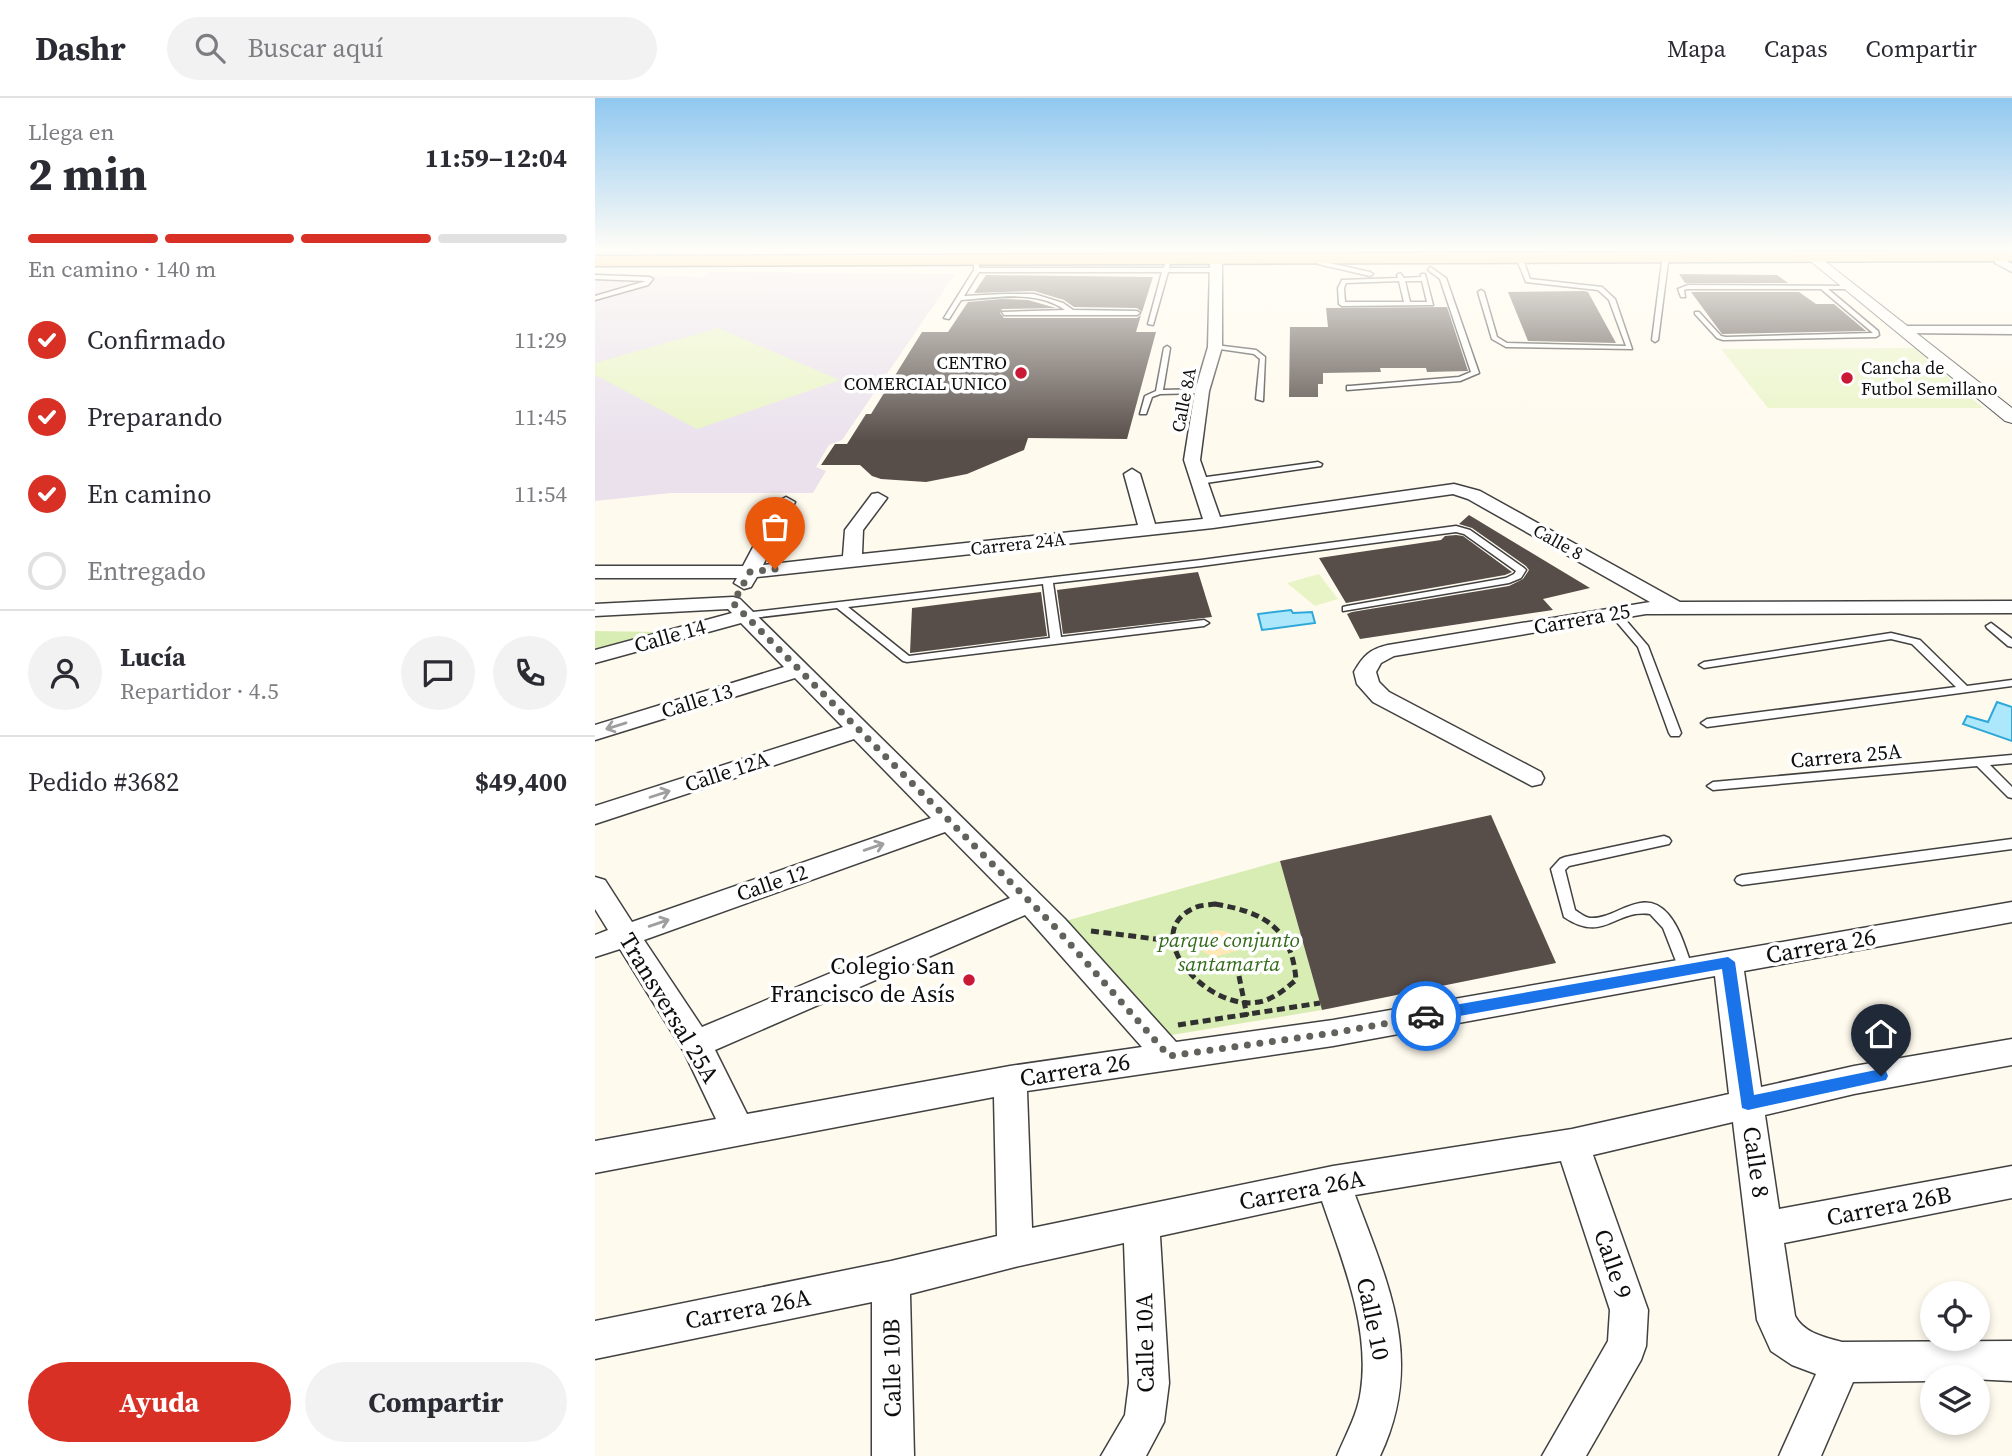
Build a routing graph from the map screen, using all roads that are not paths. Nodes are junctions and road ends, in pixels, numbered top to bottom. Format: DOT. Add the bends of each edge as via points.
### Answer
graph roads {
  1 [pos="949,314"];
  2 [pos="1153,314"];
  3 [pos="1217,314"];
  4 [pos="1455,314"];
  5 [pos="1487,314"];
  6 [pos="1618,314"];
  7 [pos="1658,314"];
  8 [pos="1698,314"];
  9 [pos="1854,314"];
  10 [pos="1885,314"];
  11 [pos="947,318"];
  12 [pos="1151,324"];
  13 [pos="1905,330"];
  14 [pos="2012,330"];
  15 [pos="1655,340"];
  16 [pos="1215,347"];
  17 [pos="1167,348"];
  18 [pos="1350,388"];
  19 [pos="1202,391"];
  20 [pos="1159,392"];
  21 [pos="1260,399"];
  22 [pos="1143,412"];
  23 [pos="2012,417"];
  24 [pos="1318,464"];
  25 [pos="1132,474"];
  26 [pos="1199,481"];
  27 [pos="1439,489"];
  28 [pos="878,498"];
  29 [pos="786,502"];
  30 [pos="1213,523"];
  31 [pos="1148,529"];
  32 [pos="852,562"];
  33 [pos="595,572"];
  34 [pos="750,572"];
  35 [pos="1048,582"];
  36 [pos="839,606"];
  37 [pos="1674,607"];
  38 [pos="2012,607"];
  39 [pos="739,609"];
  40 [pos="1347,609"];
  41 [pos="595,610"];
  42 [pos="1613,613"];
  43 [pos="1204,623"];
  44 [pos="1991,626"];
  45 [pos="1056,641"];
  46 [pos="2012,644"];
  47 [pos="595,657"];
  48 [pos="1704,665"];
  49 [pos="798,670"];
  50 [pos="2012,683"];
  51 [pos="1964,689"];
  52 [pos="1707,723"];
  53 [pos="858,730"];
  54 [pos="595,733"];
  55 [pos="1675,733"];
  56 [pos="2012,759"];
  57 [pos="1982,764"];
  58 [pos="1532,778"];
  59 [pos="1713,786"];
  60 [pos="2012,794"];
  61 [pos="595,815"];
  62 [pos="949,821"];
  63 [pos="1664,841"];
  64 [pos="2012,844"];
  65 [pos="1742,880"];
  66 [pos="595,887"];
  67 [pos="1030,901"];
  68 [pos="2012,912"];
  69 [pos="625,935"];
  70 [pos="595,946"];
  71 [pos="1728,962"];
  72 [pos="1686,969"];
  73 [pos="1171,1041"];
  74 [pos="696,1044"];
  75 [pos="2012,1052"];
  76 [pos="1010,1080"];
  77 [pos="1748,1103"];
  78 [pos="738,1131"];
  79 [pos="1572,1144"];
  80 [pos="595,1157"];
  81 [pos="1333,1182"];
  82 [pos="2012,1182"];
  83 [pos="1141,1223"];
  84 [pos="1766,1229"];
  85 [pos="1015,1249"];
  86 [pos="891,1280"];
  87 [pos="595,1340"];
  88 [pos="2012,1361"];
  89 [pos="1842,1363"];
  90 [pos="893,1456"];
  91 [pos="1122,1456"];
  92 [pos="1358,1456"];
  93 [pos="1563,1456"];
  94 [pos="1800,1456"];
  1 -- 11 [label="lane"];
  2 -- 12 [label="lane"];
  3 -- 16 [label="street, Calle 8A"];
  4 -- 18 [label="lane" via="1475,373 1459,379"];
  5 -- 6 [label="lane" via="1493,338 1506,345 1630,348"];
  7 -- 15 [label="lane"];
  8 -- 9 [label="lane" via="1725,339 1876,335"];
  10 -- 13 [label="street"];
  13 -- 14 [label="street"];
  13 -- 23 [label="street"];
  16 -- 19 [label="street, Calle 8A"];
  16 -- 21 [label="lane" via="1256,352 1263,358"];
  17 -- 20 [label="lane"];
  19 -- 20 [label="lane"];
  19 -- 26 [label="street, Calle 8A" via="1192,460"];
  20 -- 22 [label="lane" via="1149,396"];
  24 -- 26 [label="lane"];
  25 -- 31 [label="street"];
  26 -- 30 [label="street"];
  27 -- 30 [label="street, Carrera 24A"];
  27 -- 37 [label="street, Calle 8" via="1474,495"];
  28 -- 32 [label="street" via="854,530"];
  29 -- 34 [label="street"];
  30 -- 31 [label="street, Carrera 24A"];
  31 -- 32 [label="street, Carrera 24A"];
  32 -- 34 [label="street, Carrera 24A"];
  33 -- 34 [label="street, Carrera 24A"];
  34 -- 39 [label="street"];
  35 -- 36 [label="lane"];
  35 -- 40 [label="lane" via="1456,529 1521,570 1509,580"];
  35 -- 45 [label="lane"];
  36 -- 39 [label="lane"];
  36 -- 45 [label="lane" via="907,659"];
  37 -- 38 [label="street, Carrera 25"];
  37 -- 42 [label="street, Carrera 25"];
  39 -- 41 [label="street"];
  39 -- 47 [label="street, Calle 14"];
  39 -- 49 [label="street"];
  42 -- 55 [label="lane" via="1643,646"];
  42 -- 58 [label="street, Carrera 25" via="1388,651 1372,659 1365,672 1368,684 1381,696"];
  43 -- 45 [label="lane"];
  44 -- 46 [label="lane"];
  48 -- 51 [label="lane" via="1891,636 1916,642"];
  49 -- 53 [label="street"];
  49 -- 54 [label="street, Calle 13, one-way"];
  50 -- 51 [label="lane"];
  51 -- 52 [label="lane"];
  61 -- 53 [label="street, Calle 12A, one-way"];
  53 -- 62 [label="street"];
  56 -- 57 [label="lane, Carrera 25A"];
  57 -- 59 [label="lane, Carrera 25A"];
  57 -- 60 [label="lane"];
  62 -- 67 [label="street"];
  69 -- 62 [label="street, Calle 12, one-way"];
  63 -- 72 [label="lane" via="1565,862 1558,869 1569,913 1579,920 1590,923 1645,907 1655,909 1663,916"];
  64 -- 65 [label="lane"];
  66 -- 69 [label="street, Transversal 25A"];
  67 -- 73 [label="street"];
  67 -- 74 [label="street"];
  68 -- 71 [label="street, Carrera 26"];
  69 -- 70 [label="street, Calle 12"];
  69 -- 74 [label="street, Transversal 25A"];
  71 -- 72 [label="street, Carrera 26"];
  71 -- 77 [label="street, Calle 8"];
  72 -- 73 [label="street, Carrera 26" via="1333,1033"];
  73 -- 76 [label="street, Carrera 26"];
  74 -- 78 [label="street, Transversal 25A"];
  75 -- 77 [label="street, Carrera 26A"];
  76 -- 78 [label="street, Carrera 26"];
  76 -- 85 [label="street"];
  77 -- 79 [label="street, Carrera 26A"];
  77 -- 84 [label="street, Calle 8"];
  78 -- 80 [label="street, Carrera 26"];
  79 -- 81 [label="street, Carrera 26A"];
  79 -- 93 [label="street, Calle 9" via="1629,1310 1627,1346"];
  81 -- 83 [label="street, Carrera 26A"];
  81 -- 92 [label="street, Calle 10" via="1372,1300 1384,1369 1380,1411"];
  82 -- 84 [label="street, Carrera 26B"];
  83 -- 85 [label="street, Carrera 26A"];
  83 -- 91 [label="street, Calle 10A" via="1149,1383 1144,1422"];
  84 -- 89 [label="street, Calle 8" via="1776,1320 1785,1337 1806,1351"];
  85 -- 86 [label="street, Carrera 26A"];
  86 -- 87 [label="street, Carrera 26A"];
  86 -- 90 [label="street, Calle 10B"];
  88 -- 89 [label="street"];
  89 -- 94 [label="street"];
}
